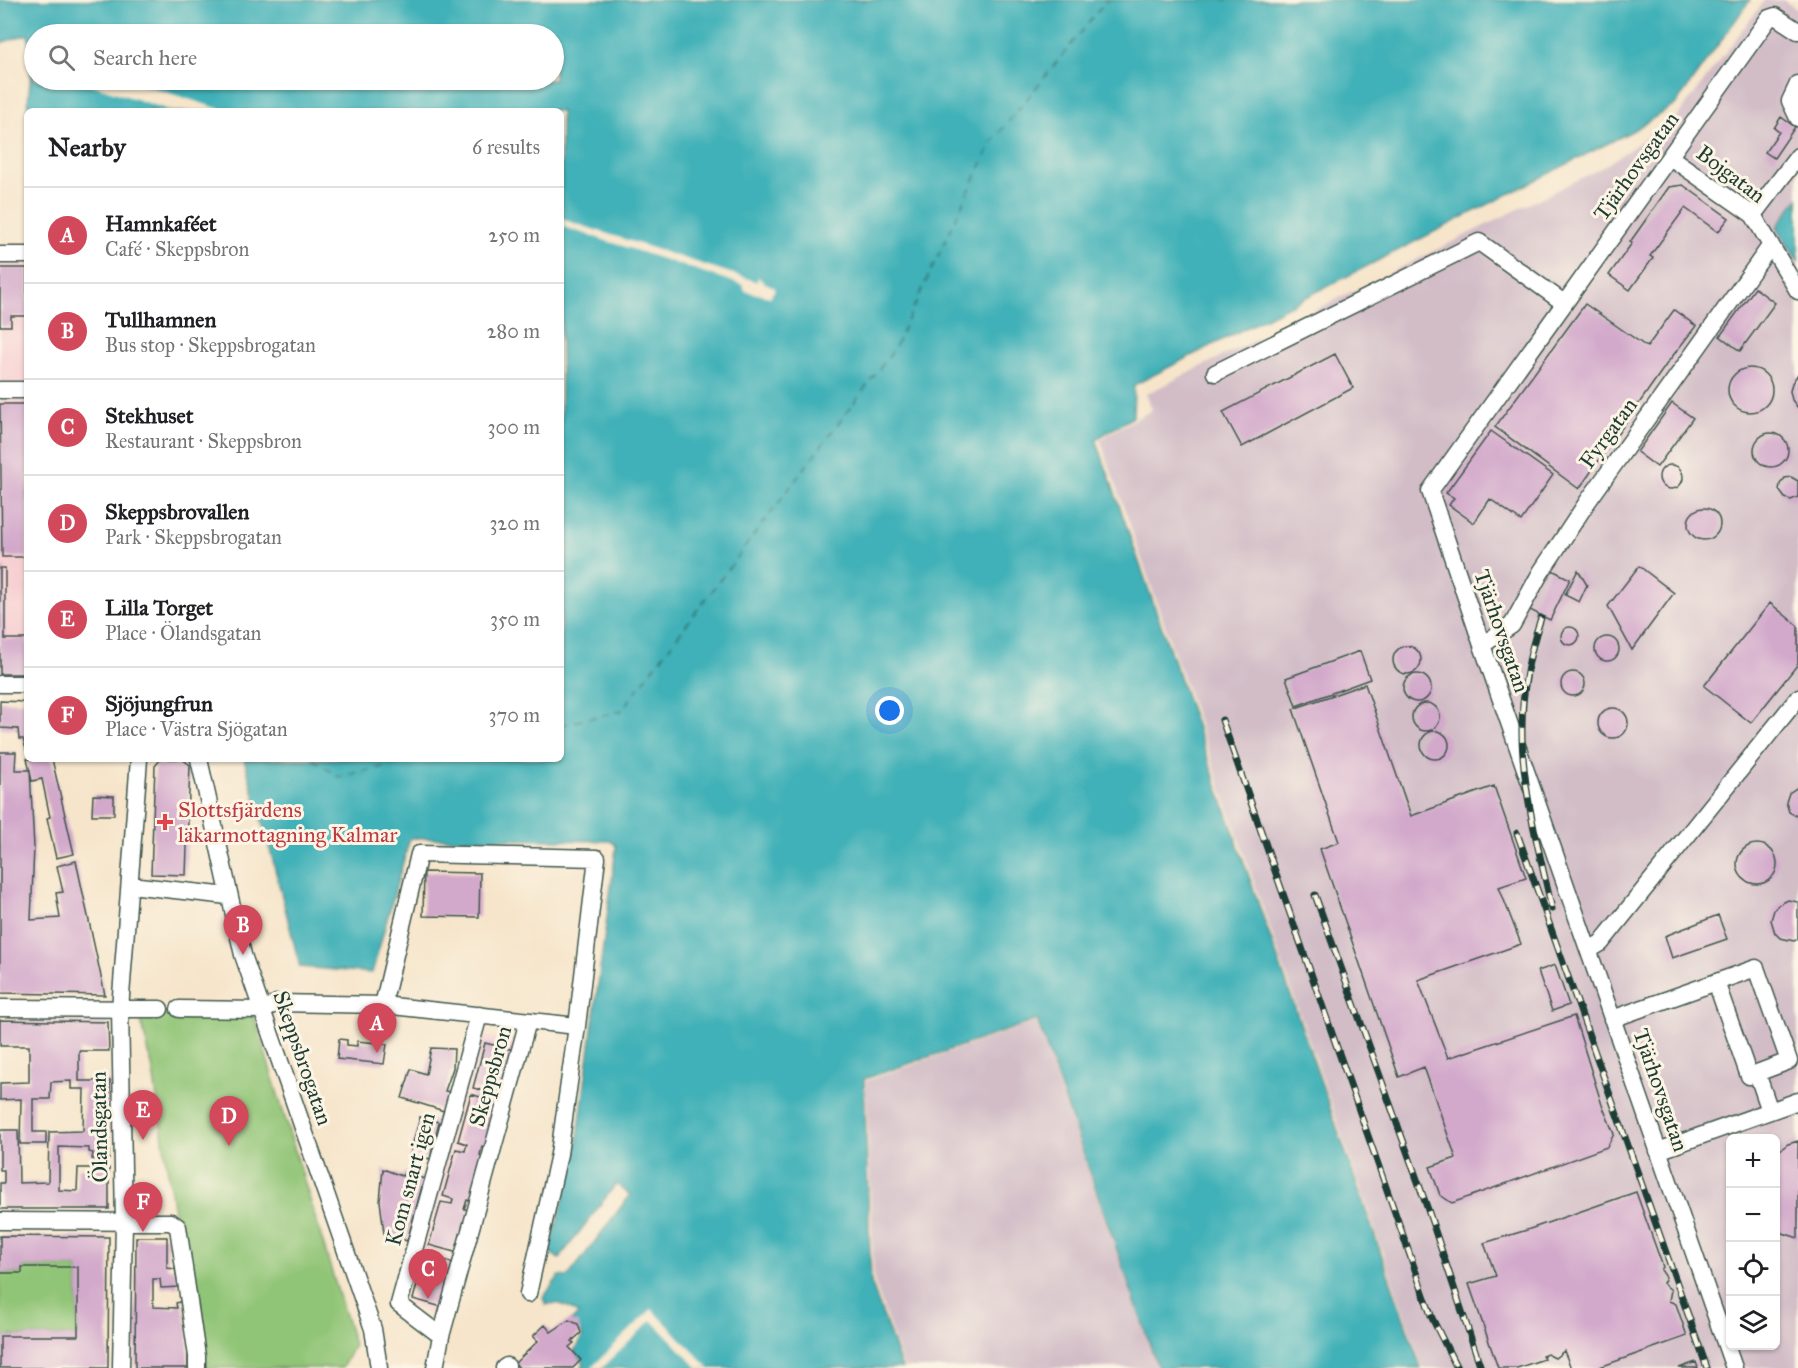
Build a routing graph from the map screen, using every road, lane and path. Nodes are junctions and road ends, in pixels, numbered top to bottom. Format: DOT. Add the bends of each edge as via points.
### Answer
graph roads {
  1 [pos="1798,31"];
  2 [pos="1798,84"];
  3 [pos="1798,118"];
  4 [pos="1798,156"];
  5 [pos="1670,157"];
  6 [pos="1753,215"];
  7 [pos="1771,245"];
  8 [pos="0,255"];
  9 [pos="24,255"];
  10 [pos="1798,291"];
  11 [pos="1564,303"];
  12 [pos="1215,373"];
  13 [pos="0,390"];
  14 [pos="24,390"];
  15 [pos="1482,645"];
  16 [pos="0,684"];
  17 [pos="24,684"];
  18 [pos="1798,698"];
  19 [pos="139,762"];
  20 [pos="199,762"];
  21 [pos="130,885"];
  22 [pos="228,896"];
  23 [pos="1589,950"];
  24 [pos="1716,982"];
  25 [pos="383,1005"];
  26 [pos="0,1008"];
  27 [pos="120,1009"];
  28 [pos="160,1009"];
  29 [pos="178,1009"];
  30 [pos="262,1010"];
  31 [pos="479,1015"];
  32 [pos="1612,1019"];
  33 [pos="528,1021"];
  34 [pos="577,1026"];
  35 [pos="1757,1073"];
  36 [pos="1798,1101"];
  37 [pos="1770,1111"];
  38 [pos="1658,1151"];
  39 [pos="0,1221"];
  40 [pos="124,1222"];
  41 [pos="528,1294"];
  42 [pos="441,1336"];
  43 [pos="121,1368"];
  44 [pos="197,1368"];
  45 [pos="379,1368"];
  46 [pos="435,1368"];
  47 [pos="1734,1368"];
  1 -- 5 [label="street, Tjärhovsgatan" via="1775,16 1768,18"];
  2 -- 3 [label="street" via="1790,101"];
  4 -- 6 [label="street"];
  5 -- 6 [label="street, Bojgatan"];
  5 -- 11 [label="street, Tjärhovsgatan"];
  6 -- 7 [label="street, Bojgatan"];
  7 -- 10 [label="street, Bojgatan"];
  7 -- 15 [label="street, Fyrgatan" via="1588,501 1512,625"];
  8 -- 9 [label="street"];
  11 -- 12 [label="street" via="1479,242"];
  11 -- 15 [label="street, Tjärhovsgatan" via="1430,491"];
  13 -- 14 [label="street"];
  15 -- 23 [label="street, Tjärhovsgatan"];
  16 -- 17 [label="street"];
  18 -- 23 [label="street" via="1601,943"];
  19 -- 21 [label="street, Ölandsgatan"];
  20 -- 22 [label="street, Skeppsbrogatan"];
  21 -- 22 [label="street"];
  21 -- 27 [label="street, Ölandsgatan"];
  22 -- 30 [label="street, Skeppsbrogatan" via="240,947"];
  23 -- 32 [label="street, Tjärhovsgatan"];
  24 -- 32 [label="street"];
  24 -- 35 [label="street" via="1749,1076"];
  24 -- 35 [label="street" via="1756,968 1789,1061"];
  25 -- 30 [label="street, Skeppsbron" via="277,1003"];
  25 -- 31 [label="street, Skeppsbron"];
  25 -- 34 [label="street" via="419,854 597,858"];
  26 -- 27 [label="street"];
  27 -- 28 [label="street"];
  27 -- 40 [label="street, Ölandsgatan"];
  29 -- 30 [label="street, Skeppsbron"];
  30 -- 45 [label="street, Skeppsbrogatan" via="373,1329"];
  31 -- 33 [label="street, Skeppsbron"];
  31 -- 42 [label="street, Kom snart igen" via="399,1304"];
  32 -- 38 [label="street, Tjärhovsgatan"];
  33 -- 34 [label="street"];
  33 -- 42 [label="street, Skeppsbron"];
  34 -- 41 [label="street" via="559,1154"];
  35 -- 37 [label="street"];
  36 -- 37 [label="street"];
  37 -- 38 [label="street"];
  38 -- 47 [label="street, Tjärhovsgatan"];
  39 -- 40 [label="street"];
  40 -- 43 [label="street, Ölandsgatan"];
  40 -- 44 [label="street" via="171,1222 178,1227"];
  42 -- 46 [label="street, Skeppsbron"];
}
